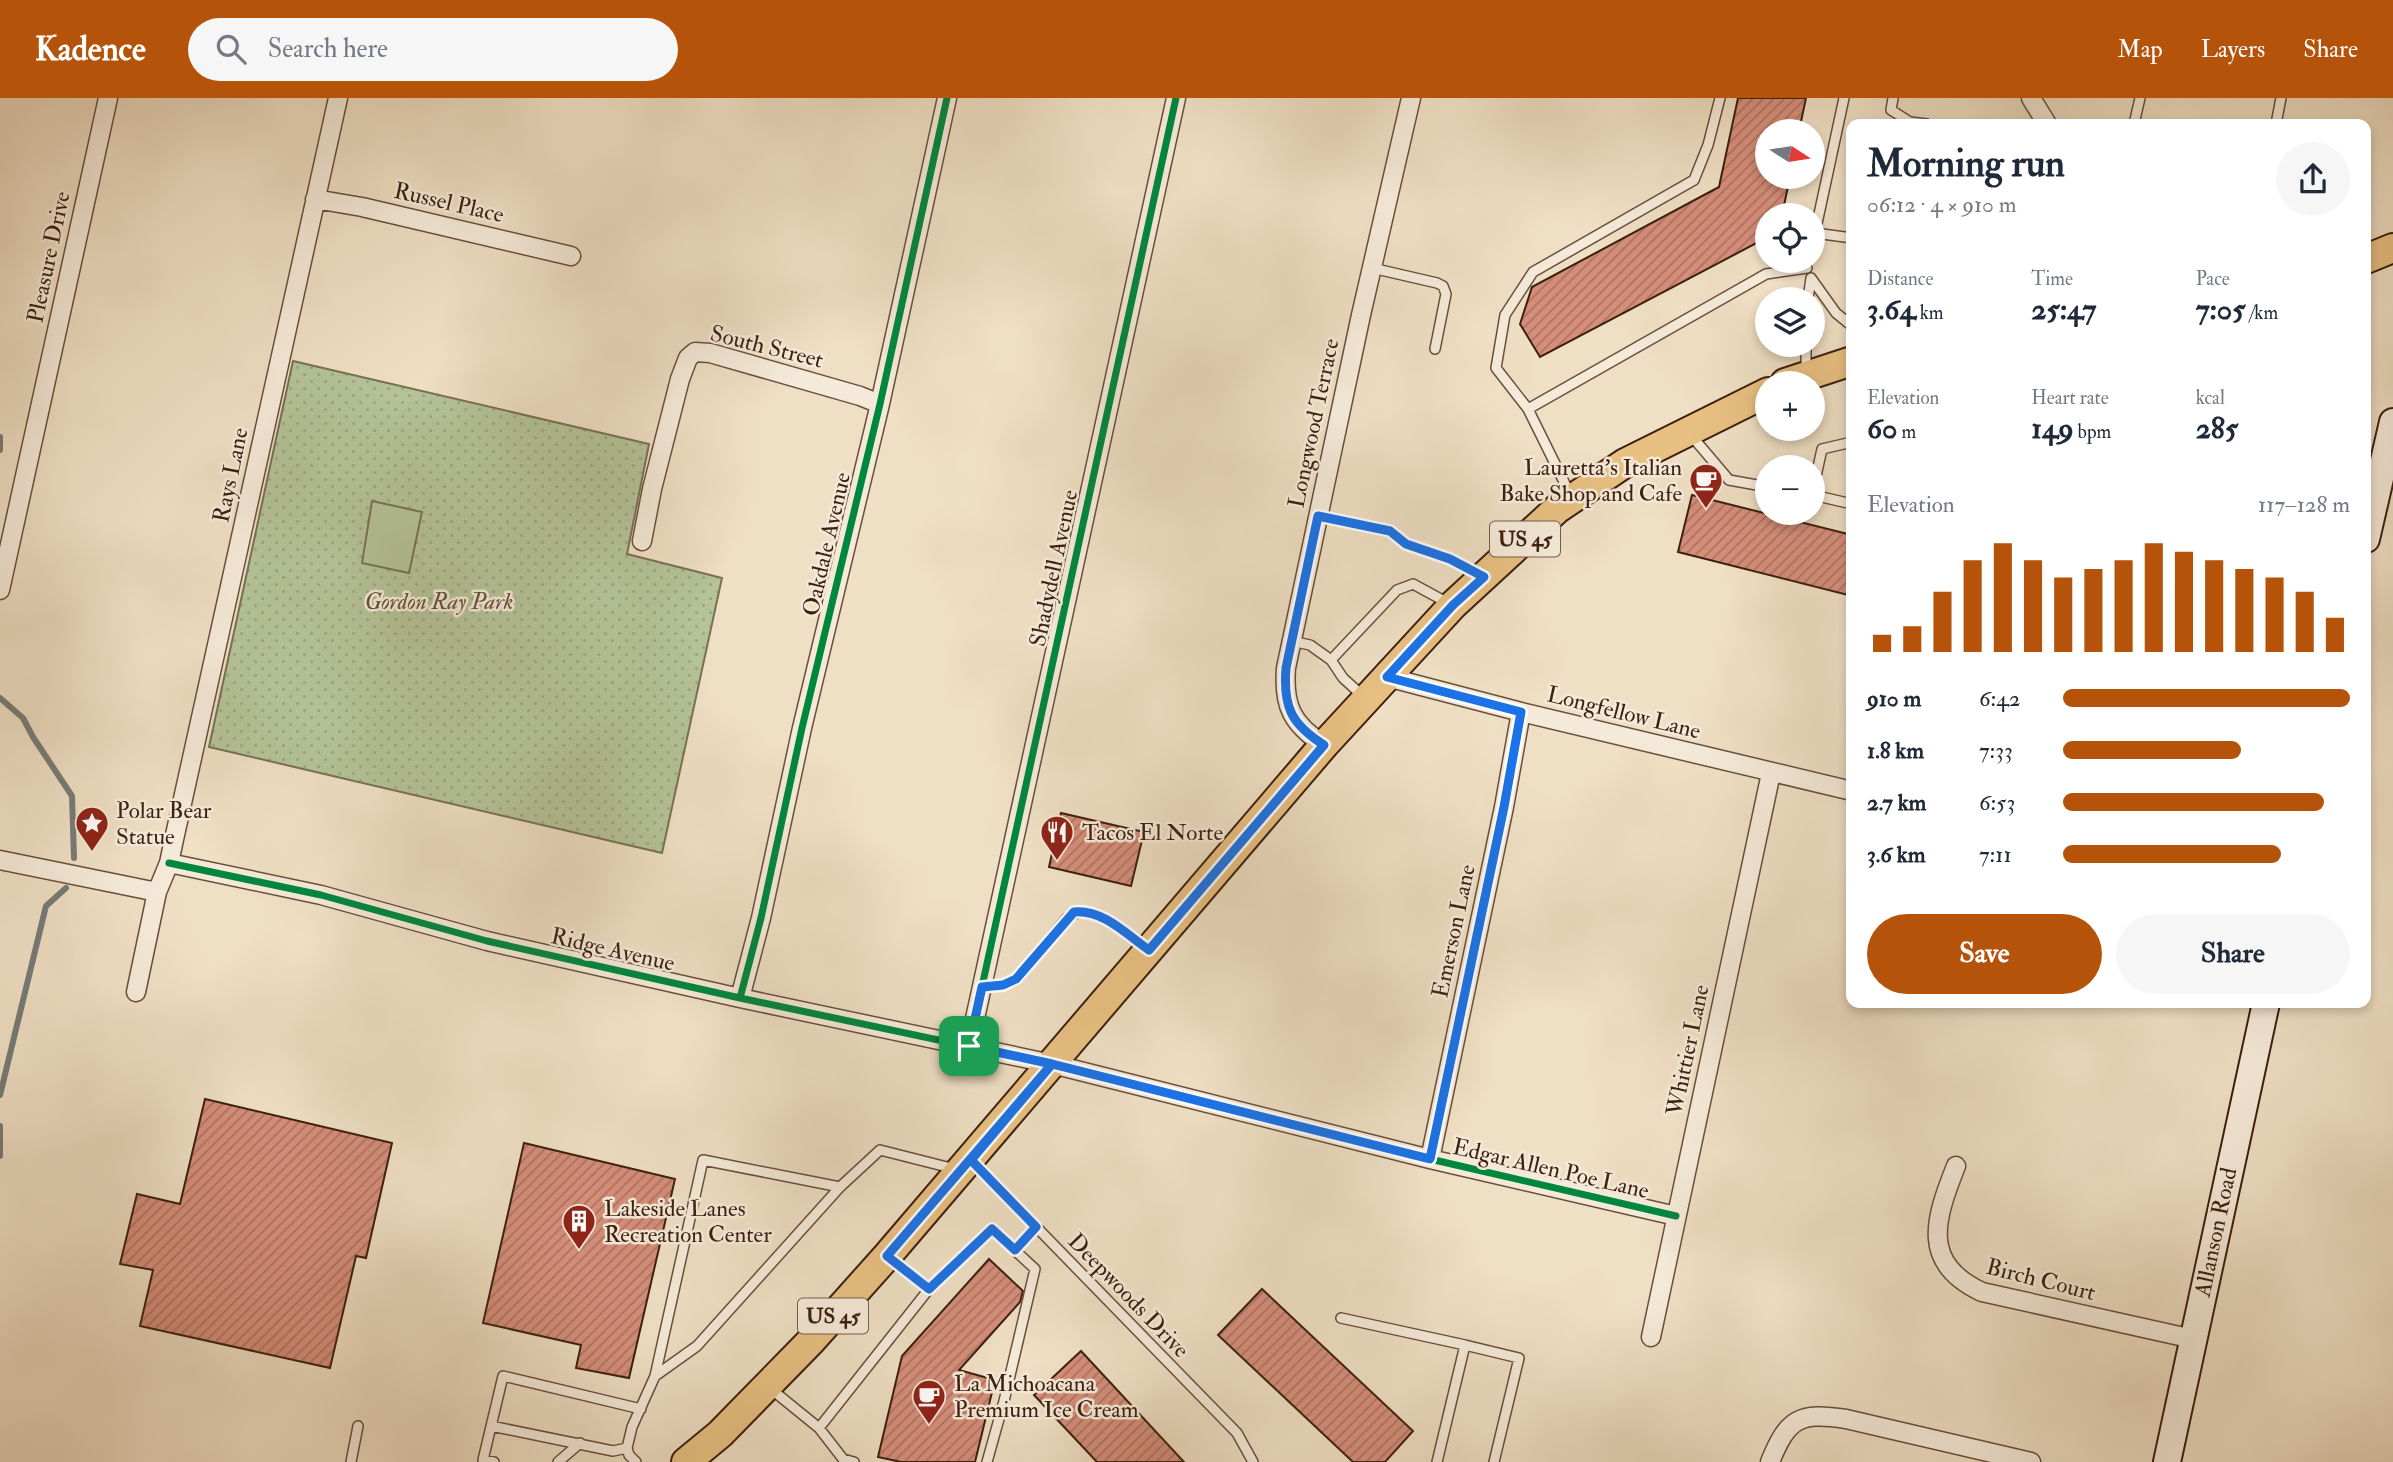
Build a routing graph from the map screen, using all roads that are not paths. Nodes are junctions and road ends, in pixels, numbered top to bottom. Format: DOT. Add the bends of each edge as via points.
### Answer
graph roads {
  1 [pos="108,98"];
  2 [pos="338,98"];
  3 [pos="947,98"];
  4 [pos="1176,98"];
  5 [pos="1411,98"];
  6 [pos="1720,98"];
  7 [pos="1844,98"];
  8 [pos="1893,98"];
  9 [pos="2031,98"];
  10 [pos="2140,98"];
  11 [pos="2281,98"];
  12 [pos="1905,119"];
  13 [pos="2044,119"];
  14 [pos="2135,119"];
  15 [pos="2277,119"];
  16 [pos="315,199"];
  17 [pos="1821,203"];
  18 [pos="1825,237"];
  19 [pos="1846,238"];
  20 [pos="2393,248"];
  21 [pos="571,256"];
  22 [pos="2371,257"];
  23 [pos="1372,268"];
  24 [pos="1770,273"];
  25 [pos="1810,273"];
  26 [pos="1811,278"];
  27 [pos="1810,287"];
  28 [pos="1846,321"];
  29 [pos="1435,349"];
  30 [pos="1846,364"];
  31 [pos="1824,371"];
  32 [pos="1755,398"];
  33 [pos="880,404"];
  34 [pos="1528,409"];
  35 [pos="2393,422"];
  36 [pos="1688,431"];
  37 [pos="1846,443"];
  38 [pos="1821,455"];
  39 [pos="1755,485"];
  40 [pos="1825,496"];
  41 [pos="1573,499"];
  42 [pos="1846,502"];
  43 [pos="1318,516"];
  44 [pos="2371,517"];
  45 [pos="642,541"];
  46 [pos="1484,577"];
  47 [pos="0,590"];
  48 [pos="1453,605"];
  49 [pos="1291,641"];
  50 [pos="1331,660"];
  51 [pos="1387,677"];
  52 [pos="1367,699"];
  53 [pos="1521,712"];
  54 [pos="1324,745"];
  55 [pos="1771,774"];
  56 [pos="1846,790"];
  57 [pos="0,860"];
  58 [pos="169,863"];
  59 [pos="157,892"];
  60 [pos="1149,950"];
  61 [pos="982,987"];
  62 [pos="136,992"];
  63 [pos="740,998"];
  64 [pos="2265,1008"];
  65 [pos="969,1046"];
  66 [pos="1052,1064"];
  67 [pos="1430,1159"];
  68 [pos="966,1165"];
  69 [pos="1956,1167"];
  70 [pos="840,1187"];
  71 [pos="1676,1216"];
  72 [pos="1036,1227"];
  73 [pos="1015,1250"];
  74 [pos="887,1256"];
  75 [pos="929,1289"];
  76 [pos="1341,1318"];
  77 [pos="1651,1337"];
  78 [pos="2193,1339"];
  79 [pos="1465,1345"];
  80 [pos="655,1376"];
  81 [pos="767,1385"];
  82 [pos="641,1409"];
  83 [pos="358,1426"];
  84 [pos="491,1426"];
  85 [pos="819,1428"];
  86 [pos="580,1443"];
  87 [pos="627,1448"];
  88 [pos="351,1462"];
  89 [pos="494,1462"];
  90 [pos="558,1462"];
  91 [pos="636,1462"];
  92 [pos="686,1462"];
  93 [pos="854,1462"];
  94 [pos="987,1462"];
  95 [pos="1253,1462"];
  96 [pos="1437,1462"];
  97 [pos="1494,1462"];
  98 [pos="1770,1462"];
  99 [pos="2031,1462"];
  100 [pos="2167,1462"];
  1 -- 47 [label="street, Pleasure Drive"];
  2 -- 16 [label="street, Rays Lane"];
  3 -- 33 [label="street, Oakdale Avenue"];
  4 -- 61 [label="street, Shadydell Avenue"];
  5 -- 23 [label="street, Longwood Terrace"];
  6 -- 34 [label="lane" via="1695,180 1533,272 1505,315 1496,368"];
  7 -- 17 [label="lane"];
  8 -- 12 [label="lane" via="1891,110"];
  9 -- 13 [label="street"];
  10 -- 14 [label="lane"];
  11 -- 15 [label="lane"];
  16 -- 21 [label="street, Russel Place"];
  16 -- 58 [label="street, Rays Lane"];
  18 -- 19 [label="lane"];
  20 -- 22 [label="main road"];
  23 -- 29 [label="lane" via="1443,286 1446,294"];
  23 -- 43 [label="street, Longwood Terrace"];
  24 -- 34 [label="lane"];
  25 -- 26 [label="lane"];
  26 -- 27 [label="lane"];
  26 -- 28 [label="lane"];
  30 -- 31 [label="main road"];
  32 -- 36 [label="main road, US 45"];
  33 -- 45 [label="street, South Street" via="695,352 688,358"];
  33 -- 63 [label="street, Oakdale Avenue"];
  34 -- 41 [label="lane"];
  35 -- 44 [label="street"];
  36 -- 39 [label="lane" via="1728,480"];
  36 -- 41 [label="main road, US 45" via="1625,463"];
  37 -- 38 [label="lane" via="1822,449"];
  40 -- 42 [label="lane"];
  41 -- 46 [label="main road, US 45"];
  43 -- 46 [label="lane" via="1390,531 1406,544"];
  43 -- 49 [label="street, Longwood Terrace"];
  46 -- 48 [label="main road, US 45"];
  48 -- 50 [label="lane" via="1413,584 1397,590"];
  48 -- 51 [label="main road, US 45"];
  49 -- 50 [label="lane" via="1310,645"];
  49 -- 54 [label="street, Longwood Terrace" via="1284,689 1290,711 1305,733"];
  50 -- 52 [label="lane"];
  51 -- 52 [label="main road, US 45"];
  51 -- 53 [label="street, Longfellow Lane"];
  52 -- 54 [label="main road, US 45"];
  53 -- 55 [label="street, Longfellow Lane"];
  53 -- 67 [label="street, Emerson Lane"];
  54 -- 60 [label="main road, US 45"];
  55 -- 56 [label="street, Longfellow Lane"];
  55 -- 71 [label="street, Whittier Lane"];
  57 -- 59 [label="street"];
  58 -- 59 [label="street"];
  58 -- 63 [label="street, Ridge Avenue" via="321,895 487,941"];
  59 -- 62 [label="street"];
  60 -- 61 [label="lane" via="1098,915 1074,912 1016,979"];
  60 -- 66 [label="main road, US 45"];
  61 -- 65 [label="street, Shadydell Avenue"];
  63 -- 65 [label="street, Ridge Avenue"];
  64 -- 78 [label="street, Allanson Road"];
  65 -- 66 [label="street, Ridge Avenue"];
  66 -- 67 [label="street, Edgar Allen Poe Lane"];
  66 -- 68 [label="main road, US 45"];
  67 -- 71 [label="street, Edgar Allen Poe Lane"];
  68 -- 70 [label="lane" via="880,1150"];
  68 -- 72 [label="lane, Deepwoods Drive"];
  68 -- 74 [label="main road, US 45"];
  69 -- 78 [label="street, Birch Court" via="1943,1199 1936,1238 1945,1261 1965,1284 1982,1292"];
  70 -- 80 [label="lane" via="697,1346"];
  70 -- 80 [label="lane" via="703,1160"];
  71 -- 77 [label="street, Whittier Lane"];
  72 -- 73 [label="lane"];
  72 -- 95 [label="lane, Deepwoods Drive" via="1237,1433"];
  73 -- 75 [label="lane" via="992,1229"];
  73 -- 94 [label="lane" via="1035,1269"];
  74 -- 75 [label="lane"];
  74 -- 81 [label="main road, US 45"];
  75 -- 85 [label="lane"];
  76 -- 79 [label="lane"];
  78 -- 100 [label="street, Allanson Road"];
  79 -- 96 [label="lane"];
  79 -- 97 [label="lane" via="1519,1358"];
  80 -- 82 [label="lane"];
  81 -- 85 [label="lane"];
  81 -- 92 [label="main road, US 45"];
  82 -- 84 [label="lane" via="503,1376"];
  82 -- 87 [label="lane"];
  83 -- 88 [label="lane"];
  84 -- 86 [label="lane"];
  84 -- 89 [label="lane" via="483,1460"];
  85 -- 93 [label="lane" via="843,1459"];
  86 -- 87 [label="lane" via="613,1451"];
  86 -- 90 [label="lane"];
  87 -- 91 [label="lane"];
  98 -- 99 [label="street" via="1791,1424 1819,1415"];
}
